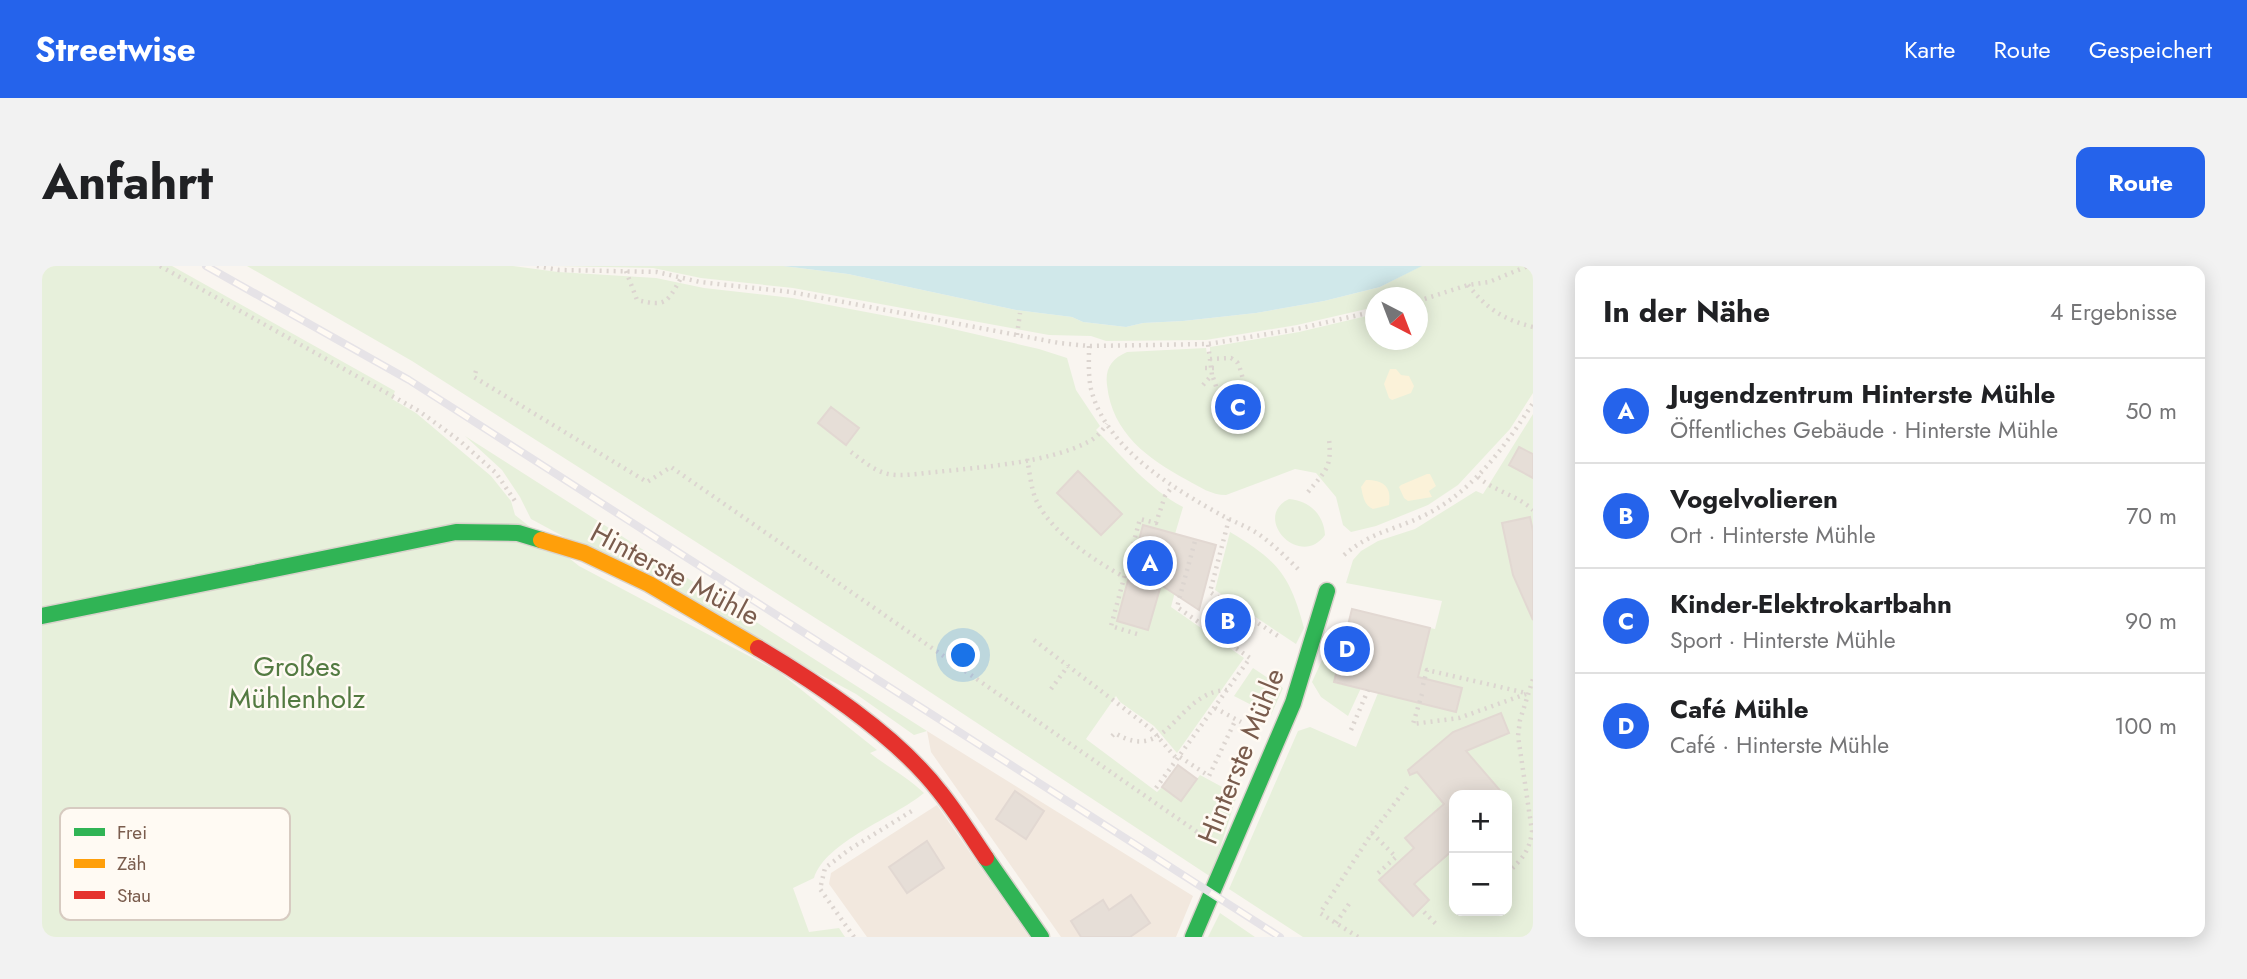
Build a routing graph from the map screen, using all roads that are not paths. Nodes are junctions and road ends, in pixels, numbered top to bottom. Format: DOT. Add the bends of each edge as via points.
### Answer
graph roads {
  1 [pos="1327,592"];
  2 [pos="42,616"];
  3 [pos="1041,937"];
  4 [pos="1193,937"];
  1 -- 4 [label="street, Hinterste Mühle" via="1293,703"];
  2 -- 3 [label="street, Hinterste Mühle" via="456,532 518,533 584,553 649,584 785,664 904,754 939,790"];
}
